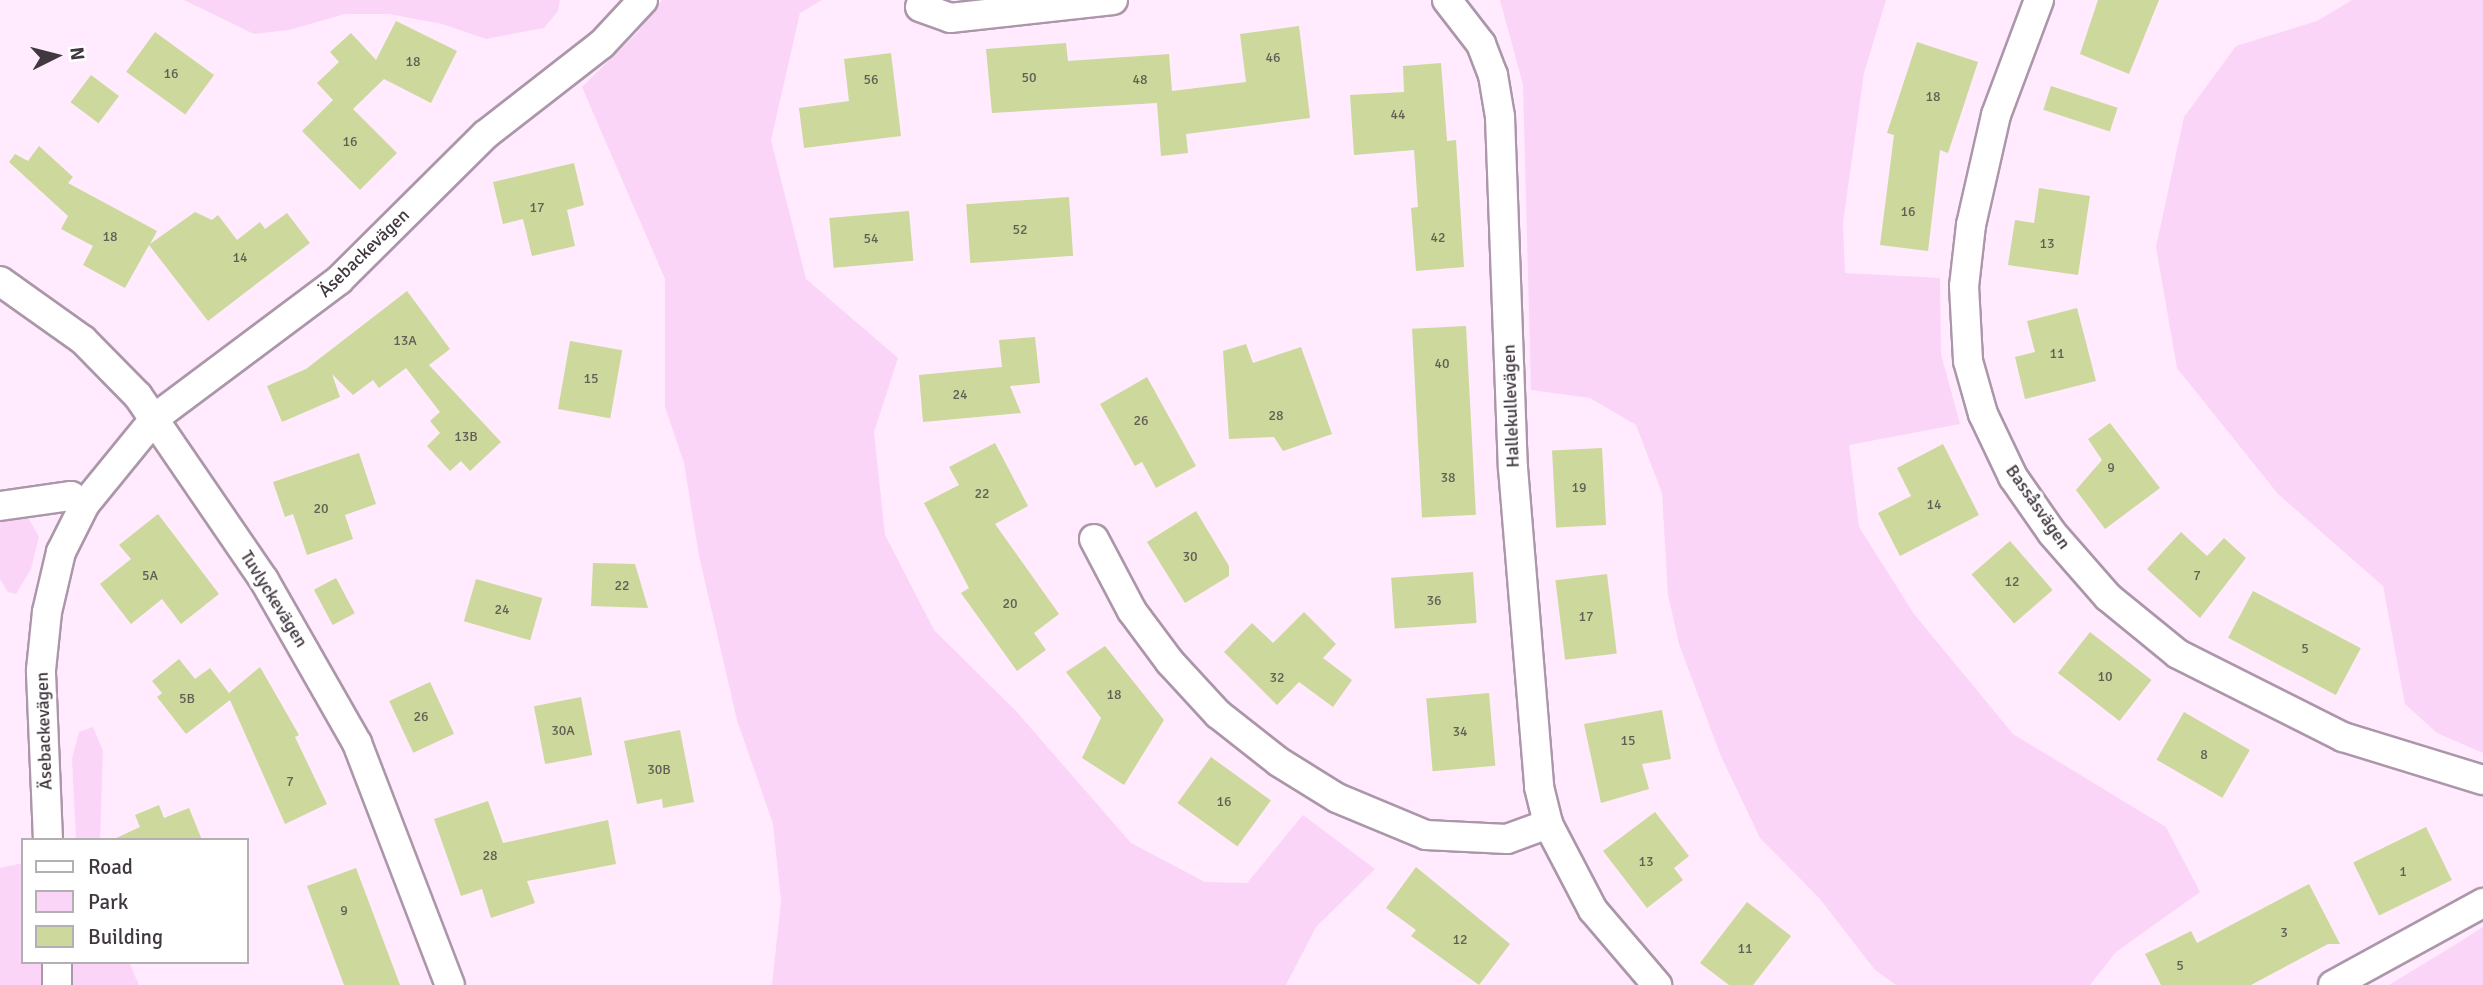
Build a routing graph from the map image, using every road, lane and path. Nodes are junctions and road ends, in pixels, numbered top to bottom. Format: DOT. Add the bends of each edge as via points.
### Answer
graph roads {
  1 [pos="643,0"];
  2 [pos="1113,0"];
  3 [pos="1447,0"];
  4 [pos="2039,0"];
  5 [pos="920,7"];
  6 [pos="0,281"];
  7 [pos="156,417"];
  8 [pos="85,504"];
  9 [pos="0,506"];
  10 [pos="1094,539"];
  11 [pos="2483,780"];
  12 [pos="1548,824"];
  13 [pos="48,838"];
  14 [pos="2483,903"];
  15 [pos="57,964"];
  16 [pos="57,985"];
  17 [pos="450,985"];
  18 [pos="1657,985"];
  19 [pos="2333,985"];
  1 -- 7 [label="street, Äsebackevägen" via="601,44 485,135 339,280"];
  2 -- 5 [label="street" via="950,18"];
  3 -- 12 [label="street, Hallekullevägen" via="1480,44 1493,75 1500,117 1514,482 1532,741"];
  4 -- 11 [label="street, Bassåsvägen" via="1996,115 1971,225 1964,286 1968,361 1983,414 2012,477 2052,533 2108,597 2178,654 2343,737"];
  6 -- 7 [label="street, Tuvlyckevägen" via="83,340"];
  7 -- 8 [label="street, Äsebackevägen"];
  7 -- 17 [label="street, Tuvlyckevägen" via="264,580 357,743"];
  8 -- 9 [label="street" via="71,496"];
  8 -- 13 [label="street, Äsebackevägen" via="61,552 47,612 41,670"];
  10 -- 12 [label="street" via="1132,611 1170,662 1218,714 1279,762 1337,798 1426,835 1507,839"];
  12 -- 18 [label="street, Hallekullevägen" via="1593,910"];
  14 -- 19 [label="street"];
  15 -- 16 [label="street"];
}
